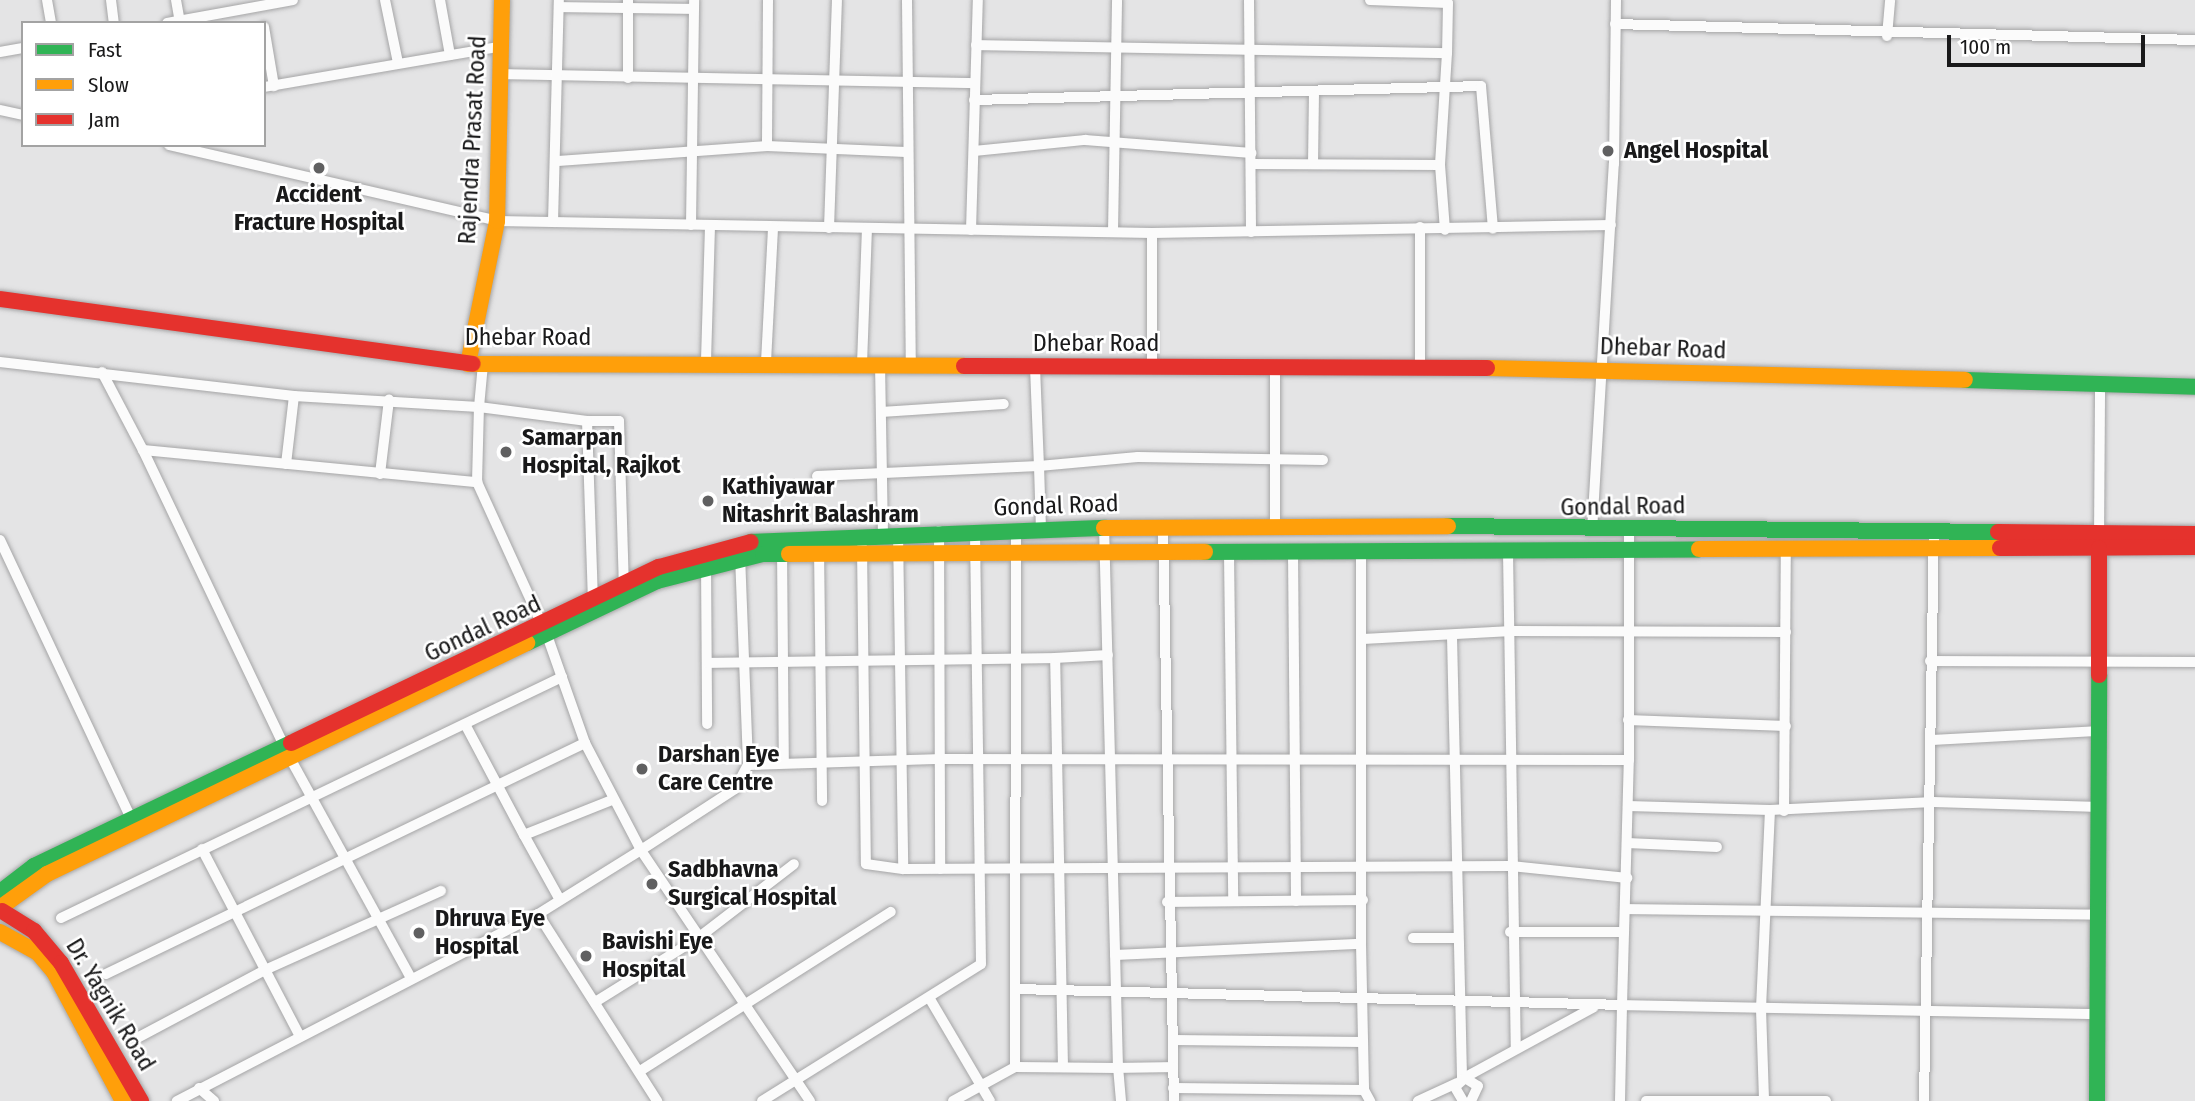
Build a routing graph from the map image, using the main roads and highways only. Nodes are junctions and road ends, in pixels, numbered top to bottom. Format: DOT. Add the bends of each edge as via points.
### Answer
graph roads {
  1 [pos="502,0"];
  2 [pos="0,299"];
  3 [pos="476,364"];
  4 [pos="2195,387"];
  5 [pos="2195,534"];
  6 [pos="893,539"];
  7 [pos="2099,540"];
  8 [pos="819,545"];
  9 [pos="2195,547"];
  10 [pos="706,558"];
  11 [pos="544,633"];
  12 [pos="288,752"];
  13 [pos="1,907"];
  14 [pos="0,932"];
  15 [pos="123,1101"];
  16 [pos="141,1101"];
  17 [pos="2098,1101"];
  1 -- 3 [label="main road, Rajendra Prasat Road" via="497,221"];
  2 -- 3 [label="main road, Dhebar Road"];
  3 -- 4 [label="main road, Dhebar Road" via="706,361 1603,369 2100,388"];
  5 -- 7 [label="main road, Gondal Road"];
  6 -- 7 [label="main road, Gondal Road" via="939,531 1275,524 1592,531 1934,529"];
  6 -- 7 [label="main road, Gondal Road" via="940,550 1361,554 1935,549"];
  6 -- 8 [label="main road, Gondal Road" via="860,534"];
  6 -- 8 [label="main road, Gondal Road" via="862,551"];
  7 -- 9 [label="main road, Gondal Road"];
  7 -- 17 [label="main road"];
  8 -- 10 [label="main road, Gondal Road" via="782,544"];
  10 -- 11 [label="main road, Gondal Road"];
  10 -- 11 [label="main road, Gondal Road" via="624,585"];
  11 -- 12 [label="main road, Gondal Road"];
  12 -- 13 [label="main road, Gondal Road" via="47,874"];
  12 -- 13 [label="main road, Gondal Road" via="34,866"];
  13 -- 16 [label="main road, Dr. Yagnik Road" via="55,954"];
  14 -- 15 [label="main road" via="38,953 54,972"];
}
